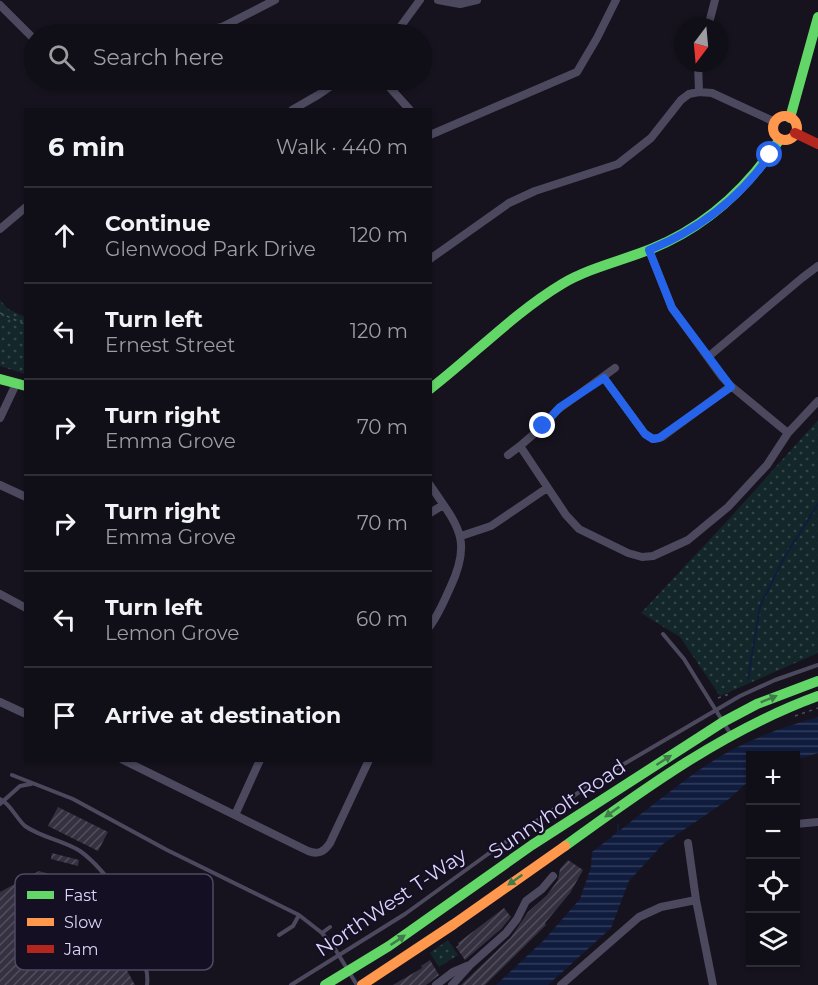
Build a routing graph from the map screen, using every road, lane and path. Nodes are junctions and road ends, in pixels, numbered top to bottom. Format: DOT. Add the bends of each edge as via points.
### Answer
graph roads {
  1 [pos="275,0"];
  2 [pos="420,0"];
  3 [pos="438,0"];
  4 [pos="477,0"];
  5 [pos="616,0"];
  6 [pos="716,0"];
  7 [pos="0,5"];
  8 [pos="818,16"];
  9 [pos="711,18"];
  10 [pos="228,24"];
  11 [pos="402,24"];
  12 [pos="24,29"];
  13 [pos="698,72"];
  14 [pos="325,90"];
  15 [pos="392,90"];
  16 [pos="699,92"];
  17 [pos="295,108"];
  18 [pos="408,108"];
  19 [pos="790,118"];
  20 [pos="775,122"];
  21 [pos="795,133"];
  22 [pos="432,134"];
  23 [pos="780,139"];
  24 [pos="818,144"];
  25 [pos="24,209"];
  26 [pos="0,229"];
  27 [pos="649,250"];
  28 [pos="432,258"];
  29 [pos="818,266"];
  30 [pos="0,313"];
  31 [pos="24,324"];
  32 [pos="708,357"];
  33 [pos="615,368"];
  34 [pos="604,378"];
  35 [pos="0,380"];
  36 [pos="21,385"];
  37 [pos="432,387"];
  38 [pos="731,387"];
  39 [pos="818,401"];
  40 [pos="0,418"];
  41 [pos="788,433"];
  42 [pos="520,446"];
  43 [pos="508,454"];
  44 [pos="0,485"];
  45 [pos="432,488"];
  46 [pos="547,488"];
  47 [pos="24,496"];
  48 [pos="443,505"];
  49 [pos="432,512"];
  50 [pos="461,536"];
  51 [pos="0,594"];
  52 [pos="24,607"];
  53 [pos="432,622"];
  54 [pos="663,634"];
  55 [pos="818,665"];
  56 [pos="818,681"];
  57 [pos="733,692"];
  58 [pos="818,696"];
  59 [pos="718,698"];
  60 [pos="0,702"];
  61 [pos="818,708"];
  62 [pos="714,709"];
  63 [pos="24,713"];
  64 [pos="788,719"];
  65 [pos="723,722"];
  66 [pos="730,734"];
  67 [pos="127,762"];
  68 [pos="259,762"];
  69 [pos="368,762"];
  70 [pos="12,775"];
  71 [pos="34,784"];
  72 [pos="1,801"];
  73 [pos="235,815"];
  74 [pos="818,822"];
  75 [pos="800,824"];
  76 [pos="688,843"];
  77 [pos="101,874"];
  78 [pos="553,876"];
  79 [pos="696,900"];
  80 [pos="299,915"];
  81 [pos="330,927"];
  82 [pos="322,933"];
  83 [pos="279,935"];
  84 [pos="339,955"];
  85 [pos="470,965"];
  86 [pos="348,971"];
  87 [pos="291,985"];
  88 [pos="325,985"];
  89 [pos="359,985"];
  90 [pos="436,985"];
  91 [pos="452,985"];
  92 [pos="561,985"];
  93 [pos="712,985"];
  1 -- 10 [label="street"];
  2 -- 11 [label="street"];
  3 -- 4 [label="street" via="460,4"];
  5 -- 22 [label="street" via="577,72"];
  6 -- 9 [label="street"];
  7 -- 12 [label="street"];
  8 -- 19 [label="main road"];
  13 -- 16 [label="street"];
  14 -- 17 [label="street"];
  15 -- 18 [label="street"];
  16 -- 20 [label="street" via="717,95"];
  16 -- 28 [label="street" via="681,100 651,138 618,164 509,203"];
  19 -- 20 [label="main road"];
  19 -- 21 [label="main road"];
  20 -- 23 [label="main road" via="773,131"];
  21 -- 23 [label="main road" via="787,140"];
  21 -- 24 [label="main road"];
  23 -- 27 [label="main road" via="764,163 723,207 692,229"];
  25 -- 26 [label="street"];
  27 -- 32 [label="street" via="668,300"];
  27 -- 37 [label="main road" via="598,267 546,294"];
  29 -- 32 [label="street"];
  30 -- 31 [label="path"];
  32 -- 38 [label="street"];
  33 -- 34 [label="street"];
  34 -- 38 [label="street" via="644,433 653,439 662,437"];
  34 -- 42 [label="street" via="556,411"];
  35 -- 36 [label="main road"];
  36 -- 40 [label="street"];
  38 -- 41 [label="street"];
  39 -- 41 [label="street"];
  41 -- 46 [label="street" via="767,465 728,507 688,540 653,556 628,553 579,529"];
  42 -- 43 [label="street"];
  42 -- 46 [label="street"];
  44 -- 47 [label="street"];
  45 -- 48 [label="street"];
  46 -- 50 [label="street" via="490,526"];
  48 -- 49 [label="street"];
  48 -- 50 [label="street"];
  50 -- 53 [label="street" via="461,563"];
  51 -- 52 [label="street"];
  54 -- 62 [label="lane" via="684,659"];
  55 -- 62 [label="lane, NorthWest T-Way"];
  65 -- 56 [label="main road, Sunnyholt Road, one-way" via="757,704"];
  57 -- 59 [label="path"];
  58 -- 66 [label="main road, Sunnyholt Road"];
  60 -- 63 [label="street"];
  61 -- 64 [label="path"];
  62 -- 65 [label="lane"];
  62 -- 84 [label="lane, NorthWest T-Way" via="600,778 405,914"];
  65 -- 66 [label="lane"];
  86 -- 65 [label="main road, Sunnyholt Road, one-way" via="532,845"];
  66 -- 89 [label="main road, Sunnyholt Road, one-way" via="690,757 430,940"];
  67 -- 73 [label="street"];
  68 -- 73 [label="street"];
  69 -- 73 [label="street" via="330,843 320,853 308,851"];
  70 -- 71 [label="lane"];
  71 -- 72 [label="lane" via="20,786"];
  71 -- 80 [label="lane" via="82,804"];
  72 -- 77 [label="lane" via="25,825 80,851"];
  74 -- 75 [label="street"];
  76 -- 79 [label="street"];
  78 -- 85 [label="street" via="526,901 506,933"];
  79 -- 92 [label="street" via="639,917"];
  79 -- 93 [label="street"];
  80 -- 82 [label="lane"];
  80 -- 83 [label="lane" via="293,926"];
  81 -- 82 [label="lane"];
  82 -- 84 [label="lane"];
  84 -- 86 [label="lane"];
  84 -- 87 [label="lane, NorthWest T-Way"];
  85 -- 90 [label="street"];
  85 -- 91 [label="street"];
  86 -- 88 [label="main road, Sunnyholt Road"];
  86 -- 89 [label="lane"];
}
